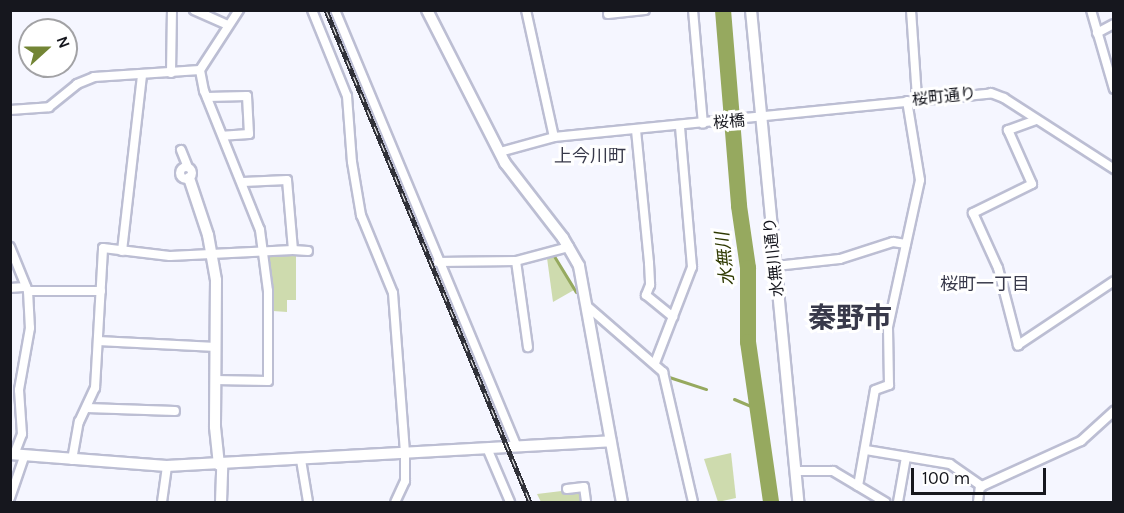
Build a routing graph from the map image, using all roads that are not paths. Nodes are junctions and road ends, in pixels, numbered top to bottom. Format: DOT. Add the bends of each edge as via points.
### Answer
graph roads {
  1 [pos="172,10"];
  2 [pos="194,10"];
  3 [pos="239,10"];
  4 [pos="312,10"];
  5 [pos="335,10"];
  6 [pos="427,10"];
  7 [pos="526,10"];
  8 [pos="645,10"];
  9 [pos="693,10"];
  10 [pos="751,10"];
  11 [pos="911,10"];
  12 [pos="1091,10"];
  13 [pos="608,14"];
  14 [pos="1113,24"];
  15 [pos="227,25"];
  16 [pos="1097,33"];
  17 [pos="200,70"];
  18 [pos="171,73"];
  19 [pos="142,76"];
  20 [pos="1113,89"];
  21 [pos="207,97"];
  22 [pos="917,99"];
  23 [pos="907,101"];
  24 [pos="10,110"];
  25 [pos="757,119"];
  26 [pos="1036,120"];
  27 [pos="704,124"];
  28 [pos="680,126"];
  29 [pos="636,130"];
  30 [pos="223,136"];
  31 [pos="554,137"];
  32 [pos="181,150"];
  33 [pos="500,152"];
  34 [pos="1113,169"];
  35 [pos="188,172"];
  36 [pos="243,182"];
  37 [pos="906,244"];
  38 [pos="10,247"];
  39 [pos="569,247"];
  40 [pos="293,250"];
  41 [pos="122,251"];
  42 [pos="308,251"];
  43 [pos="264,252"];
  44 [pos="212,256"];
  45 [pos="516,261"];
  46 [pos="438,262"];
  47 [pos="776,266"];
  48 [pos="1113,281"];
  49 [pos="10,288"];
  50 [pos="27,289"];
  51 [pos="101,291"];
  52 [pos="587,306"];
  53 [pos="673,317"];
  54 [pos="98,341"];
  55 [pos="216,347"];
  56 [pos="528,347"];
  57 [pos="655,363"];
  58 [pos="215,380"];
  59 [pos="87,408"];
  60 [pos="175,411"];
  61 [pos="1113,411"];
  62 [pos="610,441"];
  63 [pos="517,447"];
  64 [pos="487,448"];
  65 [pos="866,450"];
  66 [pos="405,454"];
  67 [pos="16,456"];
  68 [pos="906,457"];
  69 [pos="72,460"];
  70 [pos="301,460"];
  71 [pos="221,465"];
  72 [pos="167,466"];
  73 [pos="795,471"];
  74 [pos="858,486"];
  75 [pos="980,486"];
  76 [pos="567,489"];
  77 [pos="10,498"];
  78 [pos="162,502"];
  79 [pos="221,502"];
  80 [pos="308,502"];
  81 [pos="395,502"];
  82 [pos="510,502"];
  83 [pos="586,502"];
  84 [pos="622,502"];
  85 [pos="693,502"];
  86 [pos="798,502"];
  87 [pos="885,502"];
  88 [pos="898,502"];
  89 [pos="978,502"];
  1 -- 18 [label="street"];
  2 -- 15 [label="street"];
  3 -- 15 [label="street"];
  4 -- 66 [label="street" via="347,96 361,215 393,293"];
  5 -- 46 [label="street"];
  6 -- 33 [label="street"];
  7 -- 31 [label="street"];
  8 -- 13 [label="street"];
  9 -- 27 [label="street"];
  10 -- 25 [label="street, 水無川通り"];
  11 -- 22 [label="street"];
  12 -- 16 [label="street"];
  14 -- 16 [label="street"];
  15 -- 17 [label="street"];
  16 -- 20 [label="street"];
  17 -- 18 [label="street"];
  17 -- 21 [label="street"];
  18 -- 19 [label="street"];
  19 -- 24 [label="street" via="94,77 77,84 49,107"];
  19 -- 41 [label="street"];
  21 -- 30 [label="street"];
  21 -- 30 [label="street" via="247,96 249,134"];
  22 -- 23 [label="street, 桜町通り"];
  22 -- 26 [label="street, 桜町通り" via="991,93"];
  23 -- 25 [label="street, 桜町通り"];
  23 -- 37 [label="street" via="920,180"];
  25 -- 27 [label="street, 桜橋"];
  25 -- 47 [label="street, 水無川通り"];
  26 -- 34 [label="street, 桜町通り"];
  26 -- 48 [label="street" via="1008,130 1032,184 973,213 998,268 1018,345"];
  27 -- 28 [label="street, 桜橋"];
  28 -- 29 [label="street, 桜橋"];
  28 -- 53 [label="street" via="692,267"];
  29 -- 31 [label="street, 桜橋"];
  29 -- 53 [label="street" via="649,263 650,285 646,295"];
  30 -- 36 [label="street"];
  31 -- 33 [label="street, 桜橋"];
  32 -- 35 [label="street"];
  33 -- 39 [label="street"];
  35 -- 44 [label="street"];
  36 -- 40 [label="street" via="286,180"];
  36 -- 43 [label="street"];
  37 -- 47 [label="street" via="892,242 840,259"];
  37 -- 65 [label="street" via="888,327 889,385 874,390"];
  38 -- 50 [label="street"];
  39 -- 45 [label="street"];
  39 -- 52 [label="street" via="583,277"];
  40 -- 42 [label="street"];
  40 -- 43 [label="street"];
  41 -- 44 [label="street"];
  41 -- 51 [label="street" via="103,248"];
  43 -- 44 [label="street"];
  43 -- 58 [label="street" via="268,381"];
  44 -- 55 [label="street"];
  45 -- 46 [label="street"];
  45 -- 56 [label="street"];
  46 -- 63 [label="street"];
  47 -- 73 [label="street, 水無川通り"];
  49 -- 50 [label="street"];
  50 -- 51 [label="street"];
  50 -- 67 [label="street" via="30,328 19,390 22,434"];
  51 -- 54 [label="street"];
  52 -- 57 [label="street"];
  52 -- 62 [label="street"];
  53 -- 57 [label="street"];
  54 -- 55 [label="street"];
  54 -- 59 [label="street" via="95,388"];
  55 -- 58 [label="street"];
  57 -- 85 [label="street" via="663,372"];
  58 -- 71 [label="street"];
  59 -- 60 [label="street"];
  59 -- 69 [label="street" via="79,422"];
  61 -- 75 [label="street" via="1081,441"];
  62 -- 63 [label="street"];
  62 -- 84 [label="street"];
  63 -- 64 [label="street"];
  64 -- 66 [label="street"];
  64 -- 82 [label="street"];
  65 -- 68 [label="street"];
  65 -- 74 [label="street"];
  66 -- 70 [label="street"];
  66 -- 81 [label="street" via="405,482"];
  67 -- 69 [label="street"];
  67 -- 77 [label="street"];
  68 -- 75 [label="street" via="950,464"];
  68 -- 88 [label="street"];
  69 -- 72 [label="street"];
  70 -- 71 [label="street"];
  70 -- 80 [label="street"];
  71 -- 72 [label="street"];
  71 -- 79 [label="street"];
  72 -- 78 [label="street"];
  73 -- 74 [label="street" via="826,470"];
  73 -- 86 [label="street, 水無川通り"];
  74 -- 87 [label="street"];
  75 -- 89 [label="street"];
  76 -- 83 [label="street" via="584,487"];
}
